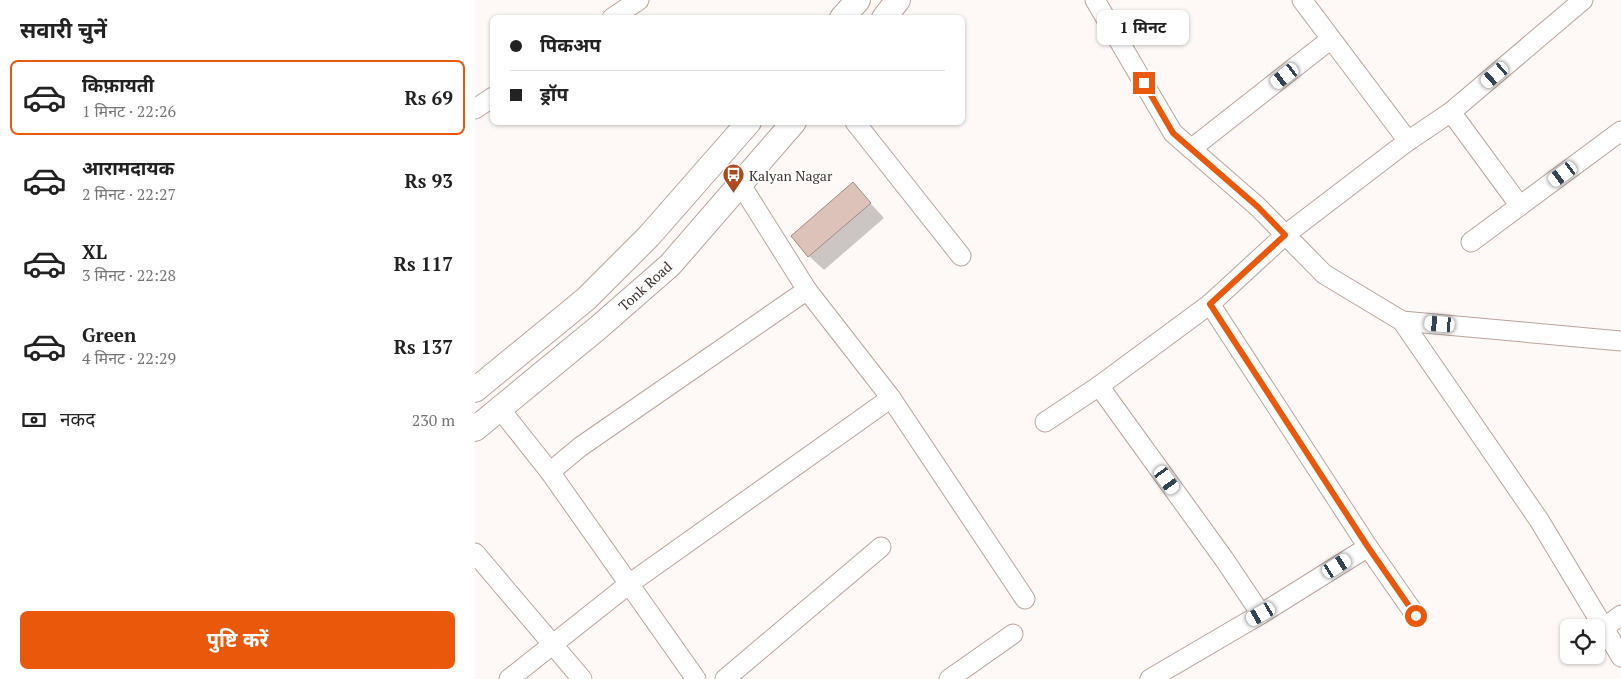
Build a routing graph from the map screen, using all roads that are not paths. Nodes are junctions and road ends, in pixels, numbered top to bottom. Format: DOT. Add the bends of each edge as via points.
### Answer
graph roads {
  1 [pos="639,0"];
  2 [pos="899,0"];
  3 [pos="1095,0"];
  4 [pos="1302,0"];
  5 [pos="1583,0"];
  6 [pos="616,15"];
  7 [pos="886,15"];
  8 [pos="1331,40"];
  9 [pos="490,99"];
  10 [pos="475,109"];
  11 [pos="1451,112"];
  12 [pos="746,125"];
  13 [pos="791,125"];
  14 [pos="857,125"];
  15 [pos="1621,131"];
  16 [pos="1408,142"];
  17 [pos="1191,149"];
  18 [pos="741,185"];
  19 [pos="1520,206"];
  20 [pos="1285,235"];
  21 [pos="1471,242"];
  22 [pos="961,256"];
  23 [pos="807,290"];
  24 [pos="1210,304"];
  25 [pos="1403,321"];
  26 [pos="1621,342"];
  27 [pos="1099,386"];
  28 [pos="475,390"];
  29 [pos="891,398"];
  30 [pos="500,409"];
  31 [pos="1045,422"];
  32 [pos="475,429"];
  33 [pos="550,472"];
  34 [pos="881,547"];
  35 [pos="1368,547"];
  36 [pos="475,553"];
  37 [pos="629,584"];
  38 [pos="1025,599"];
  39 [pos="1261,614"];
  40 [pos="1621,615"];
  41 [pos="1416,616"];
  42 [pos="1599,619"];
  43 [pos="1605,627"];
  44 [pos="1605,630"];
  45 [pos="1013,634"];
  46 [pos="553,643"];
  47 [pos="1621,657"];
  48 [pos="509,679"];
  49 [pos="582,679"];
  50 [pos="696,679"];
  51 [pos="725,679"];
  52 [pos="949,679"];
  53 [pos="1150,679"];
  1 -- 6 [label="street"];
  2 -- 7 [label="main road"];
  3 -- 17 [label="street" via="1173,133"];
  4 -- 8 [label="street"];
  5 -- 11 [label="street"];
  8 -- 16 [label="street"];
  8 -- 17 [label="street"];
  9 -- 10 [label="street"];
  11 -- 16 [label="street"];
  11 -- 19 [label="street"];
  12 -- 28 [label="main road" via="649,236 586,299"];
  13 -- 18 [label="main road, Tonk Road"];
  14 -- 22 [label="street"];
  15 -- 19 [label="street"];
  16 -- 20 [label="street"];
  17 -- 20 [label="street"];
  18 -- 23 [label="street"];
  18 -- 30 [label="main road, Tonk Road" via="670,264"];
  19 -- 21 [label="street"];
  20 -- 24 [label="street"];
  20 -- 25 [label="street" via="1324,274"];
  23 -- 29 [label="street"];
  23 -- 33 [label="street" via="580,447"];
  24 -- 27 [label="street"];
  24 -- 35 [label="street"];
  25 -- 26 [label="street"];
  25 -- 42 [label="street" via="1539,520"];
  27 -- 31 [label="street"];
  27 -- 39 [label="street" via="1225,559"];
  29 -- 37 [label="street"];
  29 -- 38 [label="street"];
  30 -- 32 [label="main road, Tonk Road"];
  30 -- 33 [label="street"];
  33 -- 37 [label="street"];
  34 -- 51 [label="street"];
  35 -- 39 [label="street"];
  35 -- 41 [label="street"];
  36 -- 46 [label="street"];
  37 -- 46 [label="street"];
  37 -- 50 [label="street"];
  39 -- 53 [label="street"];
  40 -- 43 [label="street"];
  44 -- 47 [label="street"];
  45 -- 52 [label="street"];
  46 -- 48 [label="street"];
  46 -- 49 [label="street"];
}
